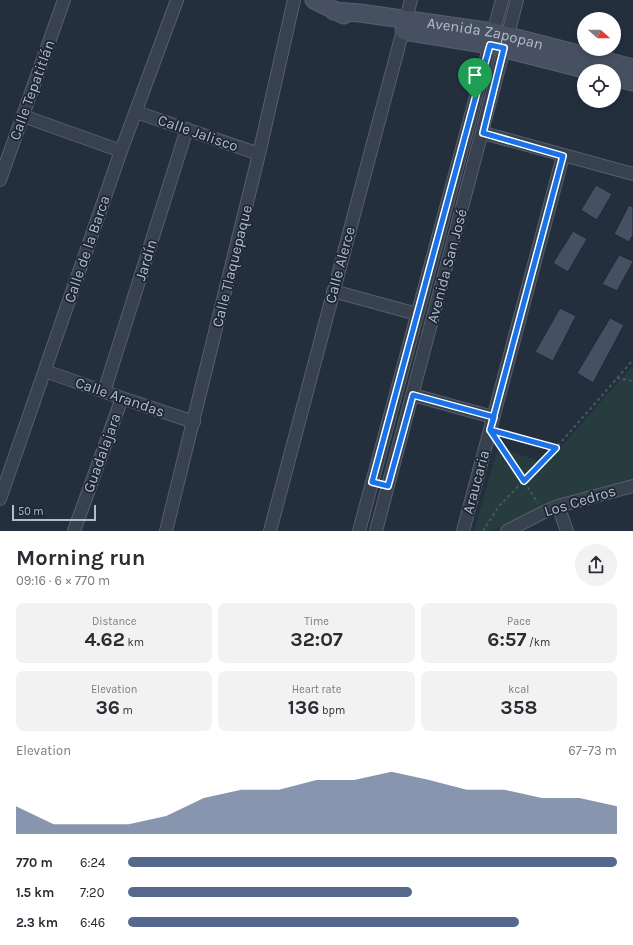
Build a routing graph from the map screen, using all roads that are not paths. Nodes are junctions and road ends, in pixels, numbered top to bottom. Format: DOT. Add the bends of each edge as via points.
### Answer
graph roads {
  1 [pos="64,0"];
  2 [pos="177,0"];
  3 [pos="294,0"];
  4 [pos="314,0"];
  5 [pos="411,0"];
  6 [pos="502,0"];
  7 [pos="517,0"];
  8 [pos="404,25"];
  9 [pos="499,40"];
  10 [pos="577,66"];
  11 [pos="633,68"];
  12 [pos="621,79"];
  13 [pos="633,82"];
  14 [pos="136,112"];
  15 [pos="23,116"];
  16 [pos="187,129"];
  17 [pos="483,133"];
  18 [pos="121,151"];
  19 [pos="259,154"];
  20 [pos="563,156"];
  21 [pos="633,174"];
  22 [pos="0,180"];
  23 [pos="333,291"];
  24 [pos="417,314"];
  25 [pos="45,371"];
  26 [pos="104,392"];
  27 [pos="413,395"];
  28 [pos="122,398"];
  29 [pos="494,417"];
  30 [pos="194,422"];
  31 [pos="372,482"];
  32 [pos="388,486"];
  33 [pos="633,486"];
  34 [pos="0,499"];
  35 [pos="558,506"];
  36 [pos="74,531"];
  37 [pos="166,531"];
  38 [pos="270,531"];
  39 [pos="359,531"];
  40 [pos="376,531"];
  41 [pos="463,531"];
  42 [pos="507,531"];
  43 [pos="567,531"];
  1 -- 15 [label="street, Calle Tepatitlán"];
  2 -- 14 [label="street, Calle de la Barca"];
  3 -- 19 [label="street, Calle Tlaquepaque"];
  4 -- 8 [label="street, Avenida Zapopan" via="360,22"];
  5 -- 8 [label="street, Calle Alerce"];
  6 -- 9 [label="street, Avenida San José"];
  7 -- 9 [label="street, Avenida San José"];
  8 -- 9 [label="street, Avenida Zapopan"];
  8 -- 23 [label="street, Calle Alerce"];
  9 -- 10 [label="street, Avenida Zapopan"];
  9 -- 11 [label="street, Avenida Zapopan"];
  9 -- 17 [label="street, Avenida San José"];
  9 -- 24 [label="street, Avenida San José"];
  12 -- 13 [label="street"];
  14 -- 16 [label="street, Calle Jalisco"];
  14 -- 18 [label="street, Calle de la Barca"];
  15 -- 18 [label="street"];
  15 -- 22 [label="street, Calle Tepatitlán"];
  16 -- 19 [label="street, Calle Jalisco"];
  16 -- 26 [label="street, Jardín"];
  17 -- 20 [label="street"];
  17 -- 27 [label="street, Avenida San José"];
  18 -- 25 [label="street, Calle de la Barca"];
  19 -- 30 [label="street, Calle Tlaquepaque"];
  20 -- 21 [label="street"];
  20 -- 29 [label="street, Araucaria"];
  23 -- 24 [label="street"];
  23 -- 38 [label="street, Calle Alerce"];
  24 -- 31 [label="street, Avenida San José"];
  25 -- 26 [label="street, Calle Arandas"];
  25 -- 34 [label="street, Calle de la Barca"];
  26 -- 28 [label="street, Calle Arandas"];
  27 -- 29 [label="street"];
  27 -- 32 [label="street, Avenida San José"];
  28 -- 30 [label="street, Calle Arandas"];
  28 -- 36 [label="street, Guadalajara"];
  29 -- 41 [label="street, Araucaria"];
  30 -- 37 [label="street, Calle Tlaquepaque"];
  31 -- 32 [label="street"];
  31 -- 39 [label="street, Avenida San José"];
  32 -- 40 [label="street, Avenida San José"];
  33 -- 35 [label="street, Los Cedros"];
  35 -- 42 [label="street, Los Cedros"];
  35 -- 43 [label="street"];
}
